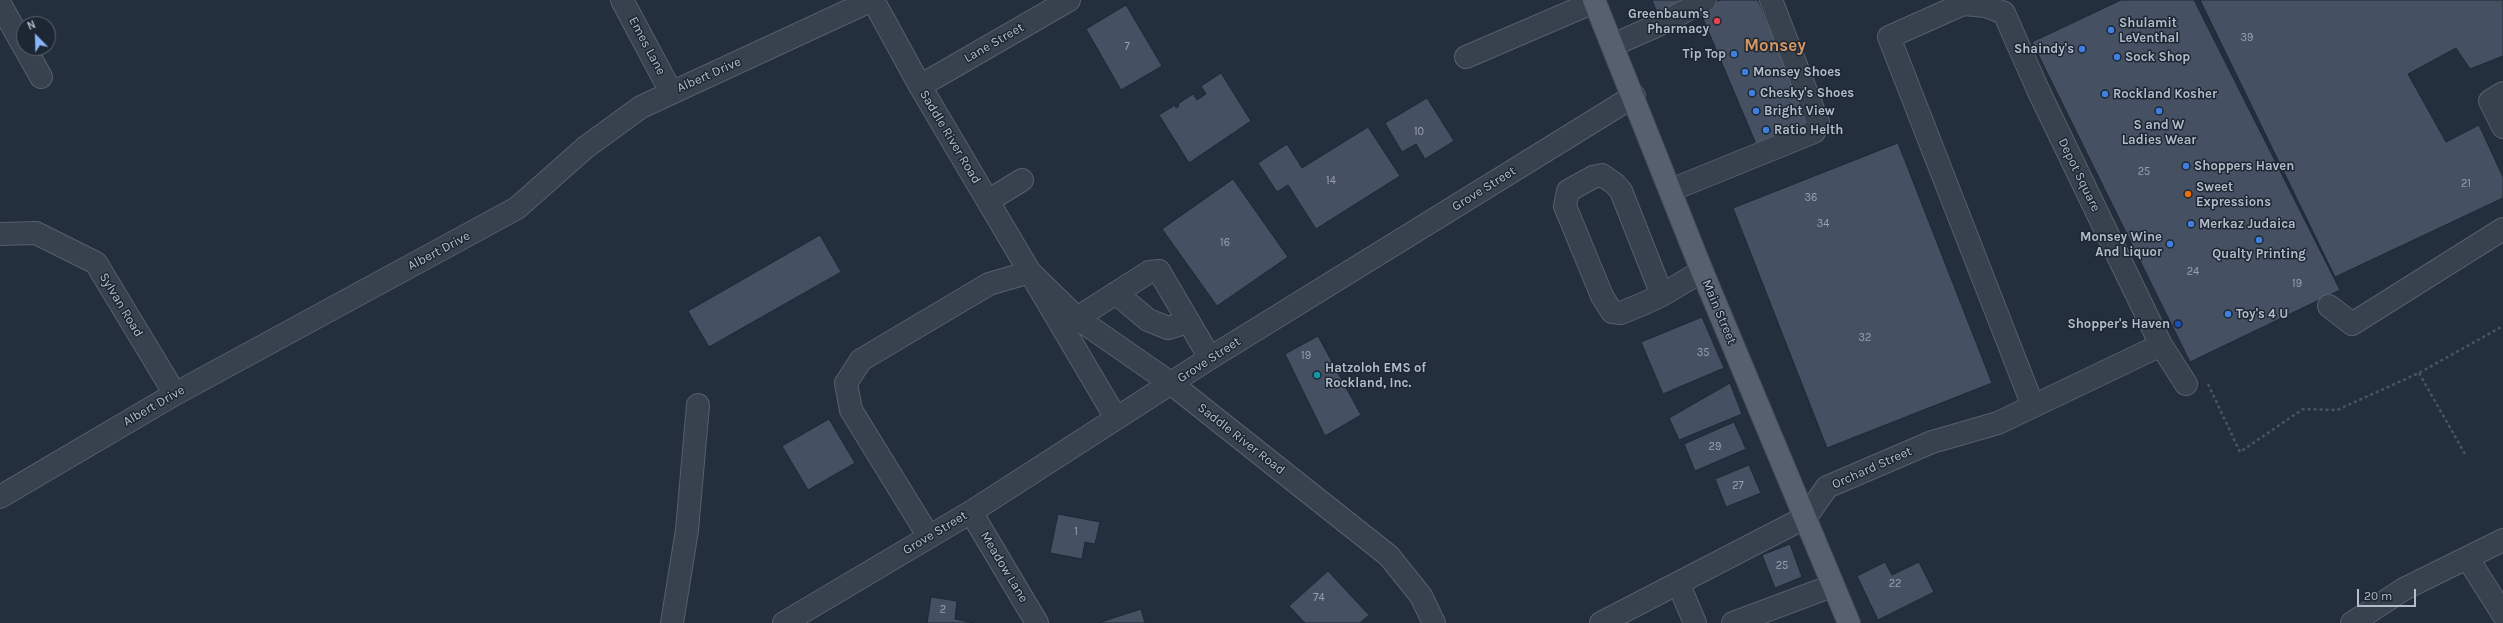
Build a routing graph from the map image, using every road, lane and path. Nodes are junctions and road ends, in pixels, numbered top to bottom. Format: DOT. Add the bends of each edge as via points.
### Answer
graph roads {
  1 [pos="622,0"];
  2 [pos="872,0"];
  3 [pos="1069,0"];
  4 [pos="1705,0"];
  5 [pos="1771,0"];
  6 [pos="1594,1"];
  7 [pos="0,4"];
  8 [pos="16,33"];
  9 [pos="1613,45"];
  10 [pos="29,56"];
  11 [pos="1466,57"];
  12 [pos="41,77"];
  13 [pos="920,86"];
  14 [pos="671,92"];
  15 [pos="2503,93"];
  16 [pos="1634,96"];
  17 [pos="2503,127"];
  18 [pos="1022,180"];
  19 [pos="1671,190"];
  20 [pos="988,201"];
  21 [pos="2503,229"];
  22 [pos="0,234"];
  23 [pos="1702,271"];
  24 [pos="1030,272"];
  25 [pos="1116,293"];
  26 [pos="1662,295"];
  27 [pos="2330,306"];
  28 [pos="1077,318"];
  29 [pos="1188,322"];
  30 [pos="2503,326"];
  31 [pos="2161,345"];
  32 [pos="1210,358"];
  33 [pos="2419,373"];
  34 [pos="2195,381"];
  35 [pos="1172,384"];
  36 [pos="175,394"];
  37 [pos="698,405"];
  38 [pos="2033,406"];
  39 [pos="1116,418"];
  40 [pos="2465,454"];
  41 [pos="0,497"];
  42 [pos="971,512"];
  43 [pos="1806,517"];
  44 [pos="929,537"];
  45 [pos="2503,540"];
  46 [pos="2468,559"];
  47 [pos="1678,585"];
  48 [pos="1832,586"];
  49 [pos="2503,614"];
  50 [pos="672,623"];
  51 [pos="784,623"];
  52 [pos="1037,623"];
  53 [pos="1434,623"];
  54 [pos="1601,623"];
  55 [pos="1695,623"];
  56 [pos="1734,623"];
  57 [pos="1849,623"];
  58 [pos="2352,623"];
  1 -- 14 [label="street, Emes Lane"];
  2 -- 13 [label="street, Saddle River Road"];
  2 -- 14 [label="street, Albert Drive"];
  3 -- 13 [label="street, Lane Street"];
  4 -- 9 [label="street"];
  5 -- 19 [label="street" via="1818,122 1814,132"];
  6 -- 9 [label="main road, Main Street"];
  6 -- 11 [label="street"];
  7 -- 8 [label="street"];
  9 -- 16 [label="main road, Main Street"];
  10 -- 12 [label="street"];
  13 -- 20 [label="street, Saddle River Road"];
  14 -- 36 [label="street, Albert Drive" via="641,107 586,147 517,208"];
  15 -- 17 [label="street" via="2490,101"];
  16 -- 19 [label="main road, Main Street"];
  16 -- 32 [label="street, Grove Street"];
  18 -- 20 [label="street"];
  19 -- 23 [label="main road, Main Street"];
  20 -- 24 [label="street, Saddle River Road"];
  21 -- 27 [label="street" via="2352,324"];
  22 -- 36 [label="street, Sylvan Road" via="36,233 96,263"];
  23 -- 26 [label="street"];
  23 -- 43 [label="main road, Main Street"];
  24 -- 28 [label="street, Saddle River Road"];
  24 -- 39 [label="street, Saddle River Road"];
  24 -- 44 [label="street" via="989,284 862,360 846,383 851,410"];
  25 -- 28 [label="street"];
  25 -- 29 [label="street" via="1148,320 1168,328"];
  25 -- 29 [label="street" via="1149,272 1159,270"];
  26 -- 26 [label="street" via="1615,184 1602,175 1593,177 1568,191 1565,206 1602,296 1612,312 1621,313"];
  28 -- 35 [label="street, Saddle River Road"];
  29 -- 32 [label="street"];
  30 -- 33 [label="path"];
  31 -- 34 [label="street, Depot Square"];
  31 -- 38 [label="street, Orchard Street"];
  31 -- 38 [label="street, Depot Square" via="2039,92 2004,13 1986,6 1963,4 1889,37"];
  32 -- 35 [label="street, Grove Street"];
  33 -- 34 [label="path" via="2337,410 2303,410 2240,452"];
  33 -- 40 [label="path"];
  35 -- 39 [label="street, Grove Street"];
  35 -- 53 [label="street, Saddle River Road" via="1389,556 1422,596"];
  36 -- 41 [label="street, Albert Drive"];
  37 -- 50 [label="street" via="687,530"];
  38 -- 43 [label="street, Orchard Street" via="1998,423 1932,442 1827,487"];
  39 -- 42 [label="street, Grove Street"];
  42 -- 44 [label="street, Grove Street"];
  42 -- 52 [label="street, Meadow Lane"];
  43 -- 47 [label="street, Orchard Street"];
  43 -- 48 [label="main road, Main Street"];
  44 -- 51 [label="street, Grove Street"];
  45 -- 46 [label="street"];
  46 -- 49 [label="street"];
  46 -- 58 [label="street" via="2404,589"];
  47 -- 54 [label="street, Orchard Street"];
  47 -- 55 [label="street"];
  48 -- 56 [label="street"];
  48 -- 57 [label="main road, Main Street"];
}
